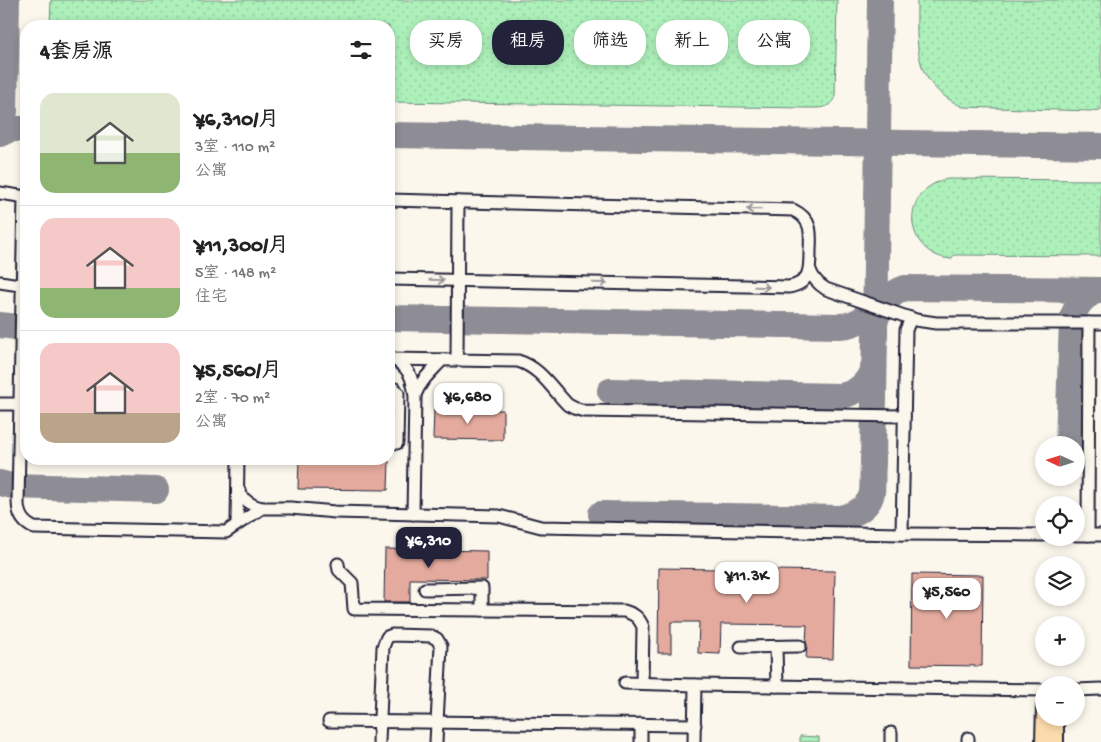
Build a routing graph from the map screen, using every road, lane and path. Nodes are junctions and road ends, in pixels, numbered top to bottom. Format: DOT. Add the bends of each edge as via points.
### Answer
graph roads {
  1 [pos="0,193"];
  2 [pos="20,196"];
  3 [pos="395,200"];
  4 [pos="458,202"];
  5 [pos="810,270"];
  6 [pos="395,279"];
  7 [pos="458,280"];
  8 [pos="0,282"];
  9 [pos="20,285"];
  10 [pos="789,287"];
  11 [pos="826,288"];
  12 [pos="910,318"];
  13 [pos="1095,323"];
  14 [pos="395,359"];
  15 [pos="442,360"];
  16 [pos="457,360"];
  17 [pos="395,361"];
  18 [pos="395,390"];
  19 [pos="415,395"];
  20 [pos="0,404"];
  21 [pos="20,404"];
  22 [pos="904,416"];
  23 [pos="395,423"];
  24 [pos="395,443"];
  25 [pos="414,443"];
  26 [pos="238,465"];
  27 [pos="238,488"];
  28 [pos="1084,496"];
  29 [pos="262,508"];
  30 [pos="413,514"];
  31 [pos="237,524"];
  32 [pos="902,534"];
  33 [pos="1035,535"];
  34 [pos="1085,535"];
  35 [pos="1101,535"];
  36 [pos="338,564"];
  37 [pos="425,589"];
  38 [pos="482,610"];
  39 [pos="800,646"];
  40 [pos="741,647"];
  41 [pos="776,647"];
  42 [pos="625,683"];
  43 [pos="642,683"];
  44 [pos="695,685"];
  45 [pos="777,686"];
  46 [pos="1035,690"];
  47 [pos="1085,690"];
  48 [pos="1101,690"];
  49 [pos="329,721"];
  50 [pos="380,722"];
  51 [pos="437,722"];
  52 [pos="641,724"];
  53 [pos="695,725"];
  54 [pos="1043,726"];
  55 [pos="1056,726"];
  56 [pos="379,742"];
  57 [pos="436,742"];
  58 [pos="641,742"];
  59 [pos="694,742"];
  60 [pos="1043,742"];
  61 [pos="1056,742"];
  1 -- 2 [label="lane"];
  3 -- 4 [label="lane"];
  5 -- 4 [label="lane, one-way" via="809,226 803,216 793,210"];
  4 -- 7 [label="lane"];
  5 -- 10 [label="lane" via="802,282"];
  5 -- 11 [label="lane" via="816,282"];
  6 -- 7 [label="lane, one-way"];
  7 -- 10 [label="lane, one-way"];
  7 -- 16 [label="lane"];
  8 -- 9 [label="lane"];
  10 -- 11 [label="lane"];
  11 -- 12 [label="lane"];
  12 -- 13 [label="lane" via="936,323"];
  12 -- 22 [label="lane" via="906,330"];
  13 -- 28 [label="lane"];
  14 -- 15 [label="lane"];
  15 -- 16 [label="lane"];
  15 -- 19 [label="lane" via="422,381"];
  16 -- 22 [label="lane" via="527,364 543,376 568,405 584,411"];
  17 -- 19 [label="lane" via="409,372"];
  18 -- 23 [label="lane" via="398,393"];
  19 -- 25 [label="lane"];
  20 -- 21 [label="lane"];
  21 -- 31 [label="lane" via="18,508 28,525 34,528 226,532"];
  22 -- 32 [label="lane"];
  24 -- 25 [label="lane"];
  25 -- 30 [label="lane"];
  26 -- 27 [label="lane"];
  27 -- 29 [label="lane" via="246,502"];
  27 -- 31 [label="lane"];
  29 -- 30 [label="lane"];
  29 -- 31 [label="lane"];
  30 -- 32 [label="lane" via="499,516 541,527"];
  32 -- 33 [label="lane"];
  34 -- 35 [label="lane"];
  36 -- 38 [label="lane" via="339,570 352,583 354,609"];
  37 -- 38 [label="lane" via="482,588"];
  38 -- 43 [label="lane" via="633,613 643,627"];
  39 -- 41 [label="lane"];
  40 -- 41 [label="lane"];
  41 -- 45 [label="lane"];
  42 -- 43 [label="lane"];
  43 -- 44 [label="lane"];
  44 -- 45 [label="lane"];
  44 -- 53 [label="lane"];
  45 -- 46 [label="lane"];
  47 -- 48 [label="lane"];
  49 -- 50 [label="lane"];
  50 -- 51 [label="lane"];
  50 -- 51 [label="lane" via="383,646 387,637 392,635 431,636 441,646"];
  50 -- 56 [label="lane"];
  51 -- 52 [label="lane"];
  51 -- 57 [label="lane"];
  52 -- 53 [label="lane"];
  52 -- 58 [label="lane"];
  53 -- 59 [label="lane"];
  54 -- 60 [label="main road"];
  55 -- 61 [label="main road"];
}
